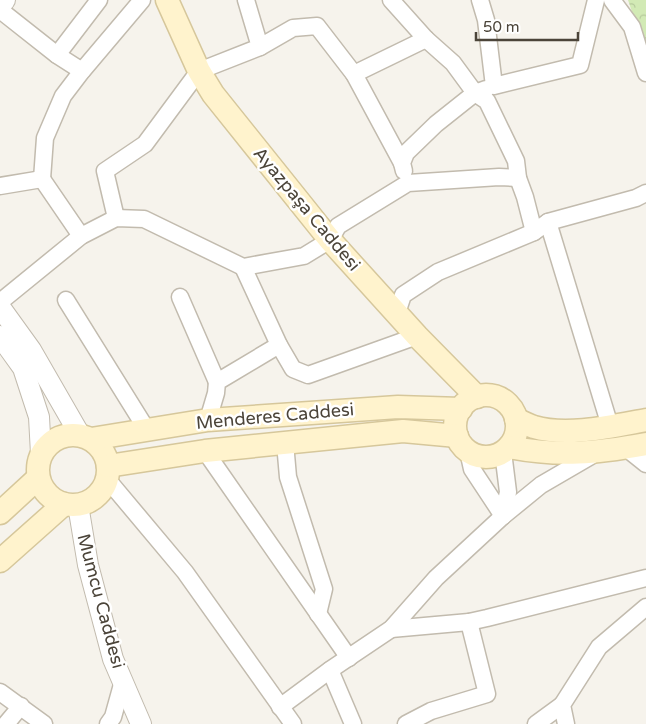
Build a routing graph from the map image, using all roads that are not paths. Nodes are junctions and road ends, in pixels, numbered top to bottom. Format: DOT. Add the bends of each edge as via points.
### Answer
graph roads {
  1 [pos="5,0"];
  2 [pos="99,0"];
  3 [pos="142,0"];
  4 [pos="167,0"];
  5 [pos="246,0"];
  6 [pos="391,0"];
  7 [pos="480,0"];
  8 [pos="596,0"];
  9 [pos="612,0"];
  10 [pos="0,6"];
  11 [pos="0,10"];
  12 [pos="426,39"];
  13 [pos="260,47"];
  14 [pos="57,55"];
  15 [pos="82,71"];
  16 [pos="199,71"];
  17 [pos="646,72"];
  18 [pos="354,74"];
  19 [pos="494,86"];
  20 [pos="476,93"];
  21 [pos="402,163"];
  22 [pos="518,178"];
  23 [pos="42,180"];
  24 [pos="408,183"];
  25 [pos="0,186"];
  26 [pos="646,193"];
  27 [pos="116,218"];
  28 [pos="548,222"];
  29 [pos="534,232"];
  30 [pos="81,236"];
  31 [pos="330,240"];
  32 [pos="243,267"];
  33 [pos="180,297"];
  34 [pos="66,300"];
  35 [pos="0,302"];
  36 [pos="0,307"];
  37 [pos="397,313"];
  38 [pos="0,336"];
  39 [pos="417,336"];
  40 [pos="279,345"];
  41 [pos="217,382"];
  42 [pos="469,403"];
  43 [pos="516,419"];
  44 [pos="208,420"];
  45 [pos="646,420"];
  46 [pos="610,426"];
  47 [pos="147,430"];
  48 [pos="86,437"];
  49 [pos="285,443"];
  50 [pos="462,444"];
  51 [pos="636,446"];
  52 [pos="506,449"];
  53 [pos="205,451"];
  54 [pos="598,452"];
  55 [pos="41,454"];
  56 [pos="646,464"];
  57 [pos="108,473"];
  58 [pos="38,478"];
  59 [pos="71,505"];
  60 [pos="0,512"];
  61 [pos="503,516"];
  62 [pos="0,561"];
  63 [pos="643,584"];
  64 [pos="646,607"];
  65 [pos="318,614"];
  66 [pos="469,622"];
  67 [pos="391,629"];
  68 [pos="349,658"];
  69 [pos="330,670"];
  70 [pos="123,681"];
  71 [pos="0,692"];
  72 [pos="562,705"];
  73 [pos="21,706"];
  74 [pos="280,707"];
  75 [pos="6,724"];
  76 [pos="44,724"];
  77 [pos="108,724"];
  78 [pos="141,724"];
  79 [pos="293,724"];
  80 [pos="353,724"];
  81 [pos="406,724"];
  82 [pos="536,724"];
  83 [pos="566,724"];
  1 -- 10 [label="street"];
  2 -- 14 [label="street"];
  3 -- 15 [label="street"];
  4 -- 16 [label="main road, Ayazpaşa Caddesi"];
  5 -- 13 [label="street"];
  6 -- 12 [label="street"];
  7 -- 19 [label="street" via="486,20"];
  8 -- 19 [label="street" via="580,65"];
  9 -- 17 [label="street" via="632,27"];
  11 -- 14 [label="street"];
  12 -- 18 [label="street"];
  12 -- 20 [label="street" via="453,63"];
  13 -- 16 [label="street"];
  13 -- 18 [label="street" via="293,28 317,26"];
  14 -- 15 [label="street"];
  15 -- 23 [label="street" via="63,96 45,138"];
  16 -- 27 [label="street" via="145,144 105,171"];
  16 -- 31 [label="main road, Ayazpaşa Caddesi"];
  18 -- 21 [label="street"];
  19 -- 20 [label="street"];
  20 -- 21 [label="street" via="436,124 406,153"];
  20 -- 22 [label="street" via="487,101 516,161"];
  21 -- 24 [label="street"];
  22 -- 24 [label="street"];
  22 -- 29 [label="street"];
  23 -- 25 [label="street"];
  23 -- 30 [label="street"];
  24 -- 31 [label="street" via="338,226"];
  26 -- 28 [label="street"];
  27 -- 30 [label="street"];
  27 -- 32 [label="street" via="144,219"];
  28 -- 29 [label="street"];
  28 -- 46 [label="street"];
  29 -- 37 [label="street" via="438,272 403,295"];
  30 -- 35 [label="street"];
  31 -- 32 [label="street" via="304,256"];
  31 -- 37 [label="main road, Ayazpaşa Caddesi"];
  32 -- 40 [label="street"];
  33 -- 41 [label="street"];
  34 -- 47 [label="street"];
  36 -- 48 [label="street"];
  37 -- 39 [label="main road, Ayazpaşa Caddesi"];
  38 -- 55 [label="street" via="23,368 39,417"];
  39 -- 40 [label="street" via="308,375 293,370"];
  39 -- 42 [label="main road, Ayazpaşa Caddesi"];
  40 -- 41 [label="street"];
  41 -- 44 [label="street"];
  42 -- 43 [label="main road" via="488,395 498,398 512,410"];
  42 -- 44 [label="main road, Menderes Caddesi"];
  42 -- 50 [label="main road" via="456,417 455,427"];
  43 -- 46 [label="main road" via="534,427 554,430"];
  43 -- 52 [label="main road" via="514,438"];
  44 -- 47 [label="main road, Menderes Caddesi"];
  45 -- 46 [label="main road"];
  47 -- 48 [label="main road, Menderes Caddesi"];
  48 -- 55 [label="main road" via="69,434 58,437"];
  48 -- 57 [label="main road" via="105,455"];
  49 -- 50 [label="main road, Menderes Caddesi" via="403,431"];
  49 -- 53 [label="main road, Menderes Caddesi"];
  49 -- 65 [label="street" via="288,477 324,589"];
  50 -- 52 [label="main road" via="476,456 495,456"];
  50 -- 61 [label="street" via="472,469"];
  51 -- 54 [label="main road"];
  51 -- 56 [label="street"];
  52 -- 54 [label="main road" via="564,454"];
  52 -- 61 [label="street" via="508,492"];
  53 -- 57 [label="main road, Menderes Caddesi"];
  53 -- 65 [label="street"];
  54 -- 61 [label="street" via="541,485"];
  55 -- 58 [label="main road"];
  57 -- 59 [label="main road" via="101,492 91,501"];
  57 -- 74 [label="street" via="185,572"];
  58 -- 59 [label="main road" via="51,498"];
  58 -- 60 [label="main road"];
  59 -- 62 [label="main road"];
  59 -- 70 [label="street, Mumcu Caddesi"];
  61 -- 67 [label="street" via="436,578"];
  63 -- 66 [label="street"];
  64 -- 72 [label="street" via="598,647"];
  65 -- 68 [label="street"];
  66 -- 67 [label="street"];
  66 -- 81 [label="street" via="487,694 431,711"];
  67 -- 68 [label="street"];
  68 -- 69 [label="street"];
  69 -- 74 [label="street"];
  69 -- 80 [label="street"];
  70 -- 77 [label="street"];
  70 -- 78 [label="street, Mumcu Caddesi"];
  71 -- 73 [label="street"];
  72 -- 82 [label="street"];
  72 -- 83 [label="street"];
  73 -- 75 [label="street"];
  73 -- 76 [label="street"];
  74 -- 79 [label="street"];
}
